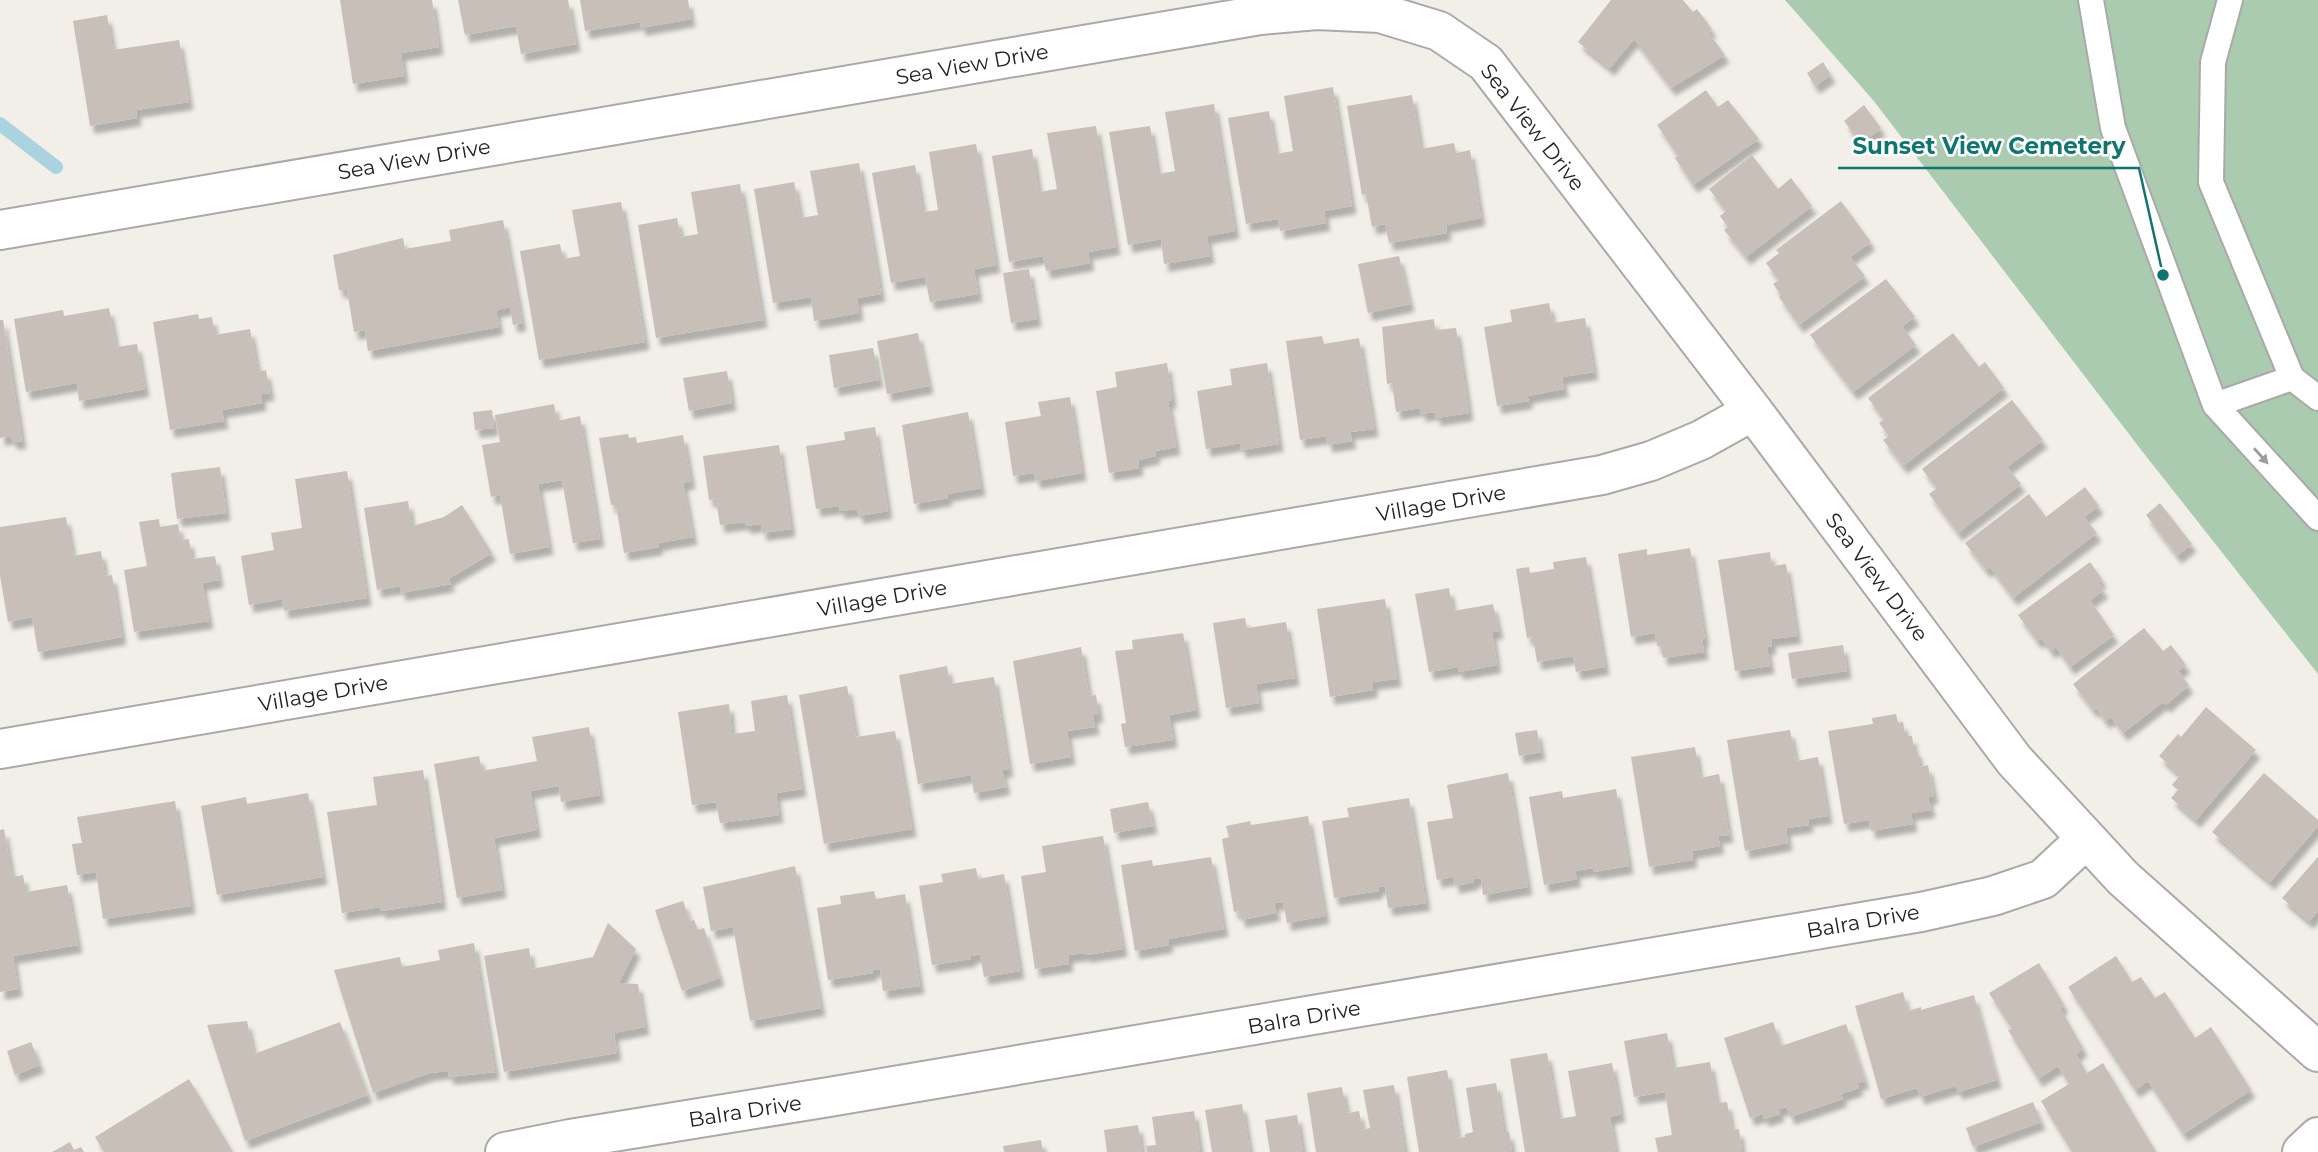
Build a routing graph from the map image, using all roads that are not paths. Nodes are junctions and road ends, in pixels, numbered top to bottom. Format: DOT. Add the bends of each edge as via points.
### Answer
graph roads {
  1 [pos="2091,0"];
  2 [pos="2230,0"];
  3 [pos="0,230"];
  4 [pos="2292,379"];
  5 [pos="2318,398"];
  6 [pos="2215,405"];
  7 [pos="1753,411"];
  8 [pos="2318,519"];
  9 [pos="0,749"];
  10 [pos="2086,839"];
  11 [pos="2318,1052"];
  12 [pos="2318,1137"];
  13 [pos="505,1152"];
  14 [pos="2302,1152"];
  1 -- 6 [label="lane" via="2113,128"];
  2 -- 4 [label="lane" via="2213,62 2211,182"];
  3 -- 7 [label="street, Sea View Drive" via="1260,15 1317,10 1380,13 1439,32 1486,63"];
  4 -- 5 [label="lane"];
  4 -- 6 [label="lane"];
  6 -- 8 [label="lane, one-way"];
  7 -- 9 [label="street, Village Drive" via="1701,440 1602,475"];
  7 -- 10 [label="street, Sea View Drive" via="2014,760"];
  10 -- 11 [label="street, Sea View Drive" via="2123,878"];
  10 -- 13 [label="street, Balra Drive" via="2043,879 1921,912"];
  12 -- 14 [label="street"];
}
